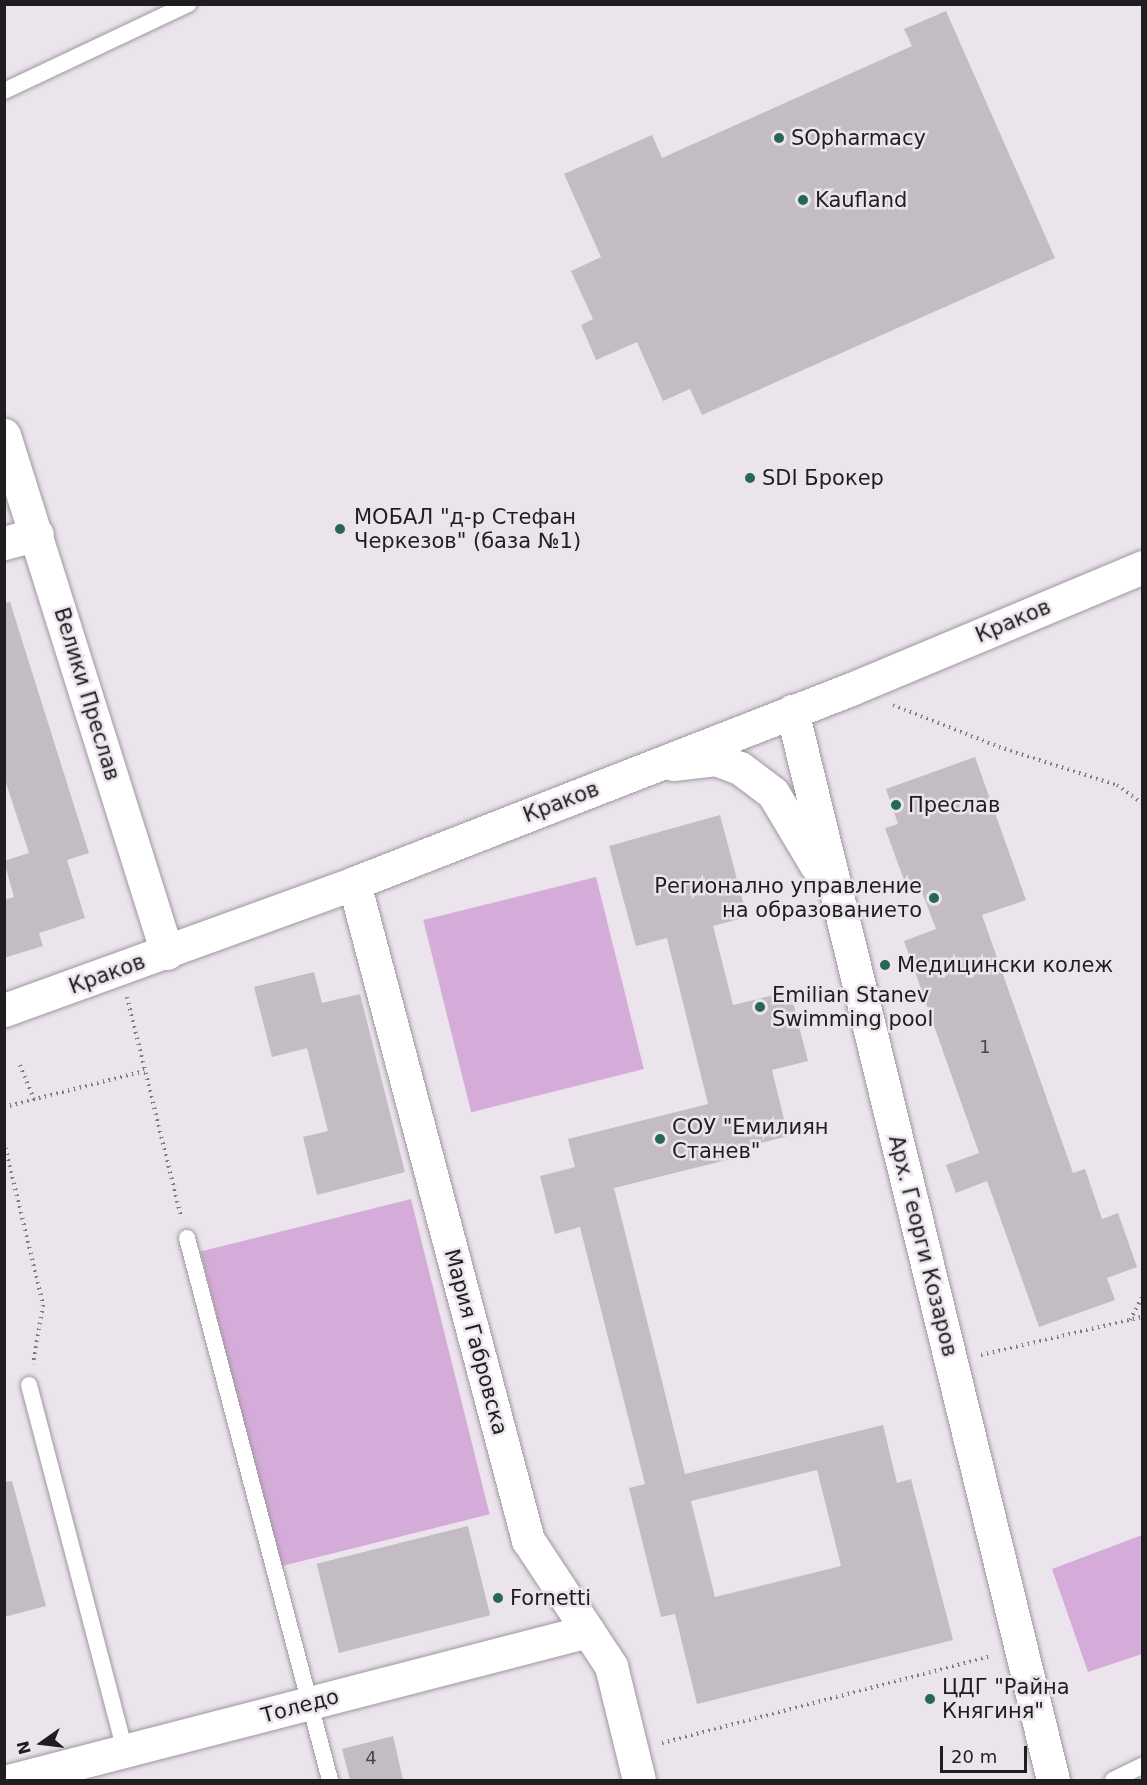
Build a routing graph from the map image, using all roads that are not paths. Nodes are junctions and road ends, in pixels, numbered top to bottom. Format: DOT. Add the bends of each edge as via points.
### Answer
graph roads {
  1 [pos="188,4"];
  2 [pos="4,91"];
  3 [pos="4,435"];
  4 [pos="37,534"];
  5 [pos="4,543"];
  6 [pos="1143,557"];
  7 [pos="1143,567"];
  8 [pos="1113,580"];
  9 [pos="792,711"];
  10 [pos="650,767"];
  11 [pos="354,884"];
  12 [pos="842,917"];
  13 [pos="167,952"];
  14 [pos="4,1010"];
  15 [pos="186,1238"];
  16 [pos="29,1385"];
  17 [pos="588,1631"];
  18 [pos="309,1704"];
  19 [pos="636,1765"];
  20 [pos="119,1766"];
  21 [pos="1143,1766"];
  22 [pos="12,1780"];
  23 [pos="330,1780"];
  24 [pos="1053,1780"];
  25 [pos="1113,1780"];
  1 -- 2 [label="lane"];
  3 -- 4 [label="street, Велики Преслав"];
  4 -- 5 [label="street"];
  4 -- 13 [label="street, Велики Преслав"];
  6 -- 8 [label="street, Краков"];
  7 -- 8 [label="street, Краков"];
  8 -- 9 [label="street, Краков"];
  9 -- 10 [label="street, Краков"];
  9 -- 12 [label="street, Арх. Георги Козаров"];
  10 -- 11 [label="street, Краков"];
  10 -- 12 [label="street" via="716,759 740,768 773,794 797,827"];
  11 -- 13 [label="street, Краков"];
  11 -- 17 [label="street, Мария Габровска" via="528,1540"];
  12 -- 24 [label="street, Арх. Георги Козаров"];
  13 -- 14 [label="street, Краков"];
  15 -- 18 [label="lane"];
  16 -- 20 [label="lane"];
  17 -- 18 [label="street, Толедо"];
  17 -- 19 [label="street, Мария Габровска" via="611,1666"];
  18 -- 20 [label="street, Толедо"];
  18 -- 23 [label="lane"];
  20 -- 22 [label="street, Толедо"];
  21 -- 25 [label="lane"];
}
